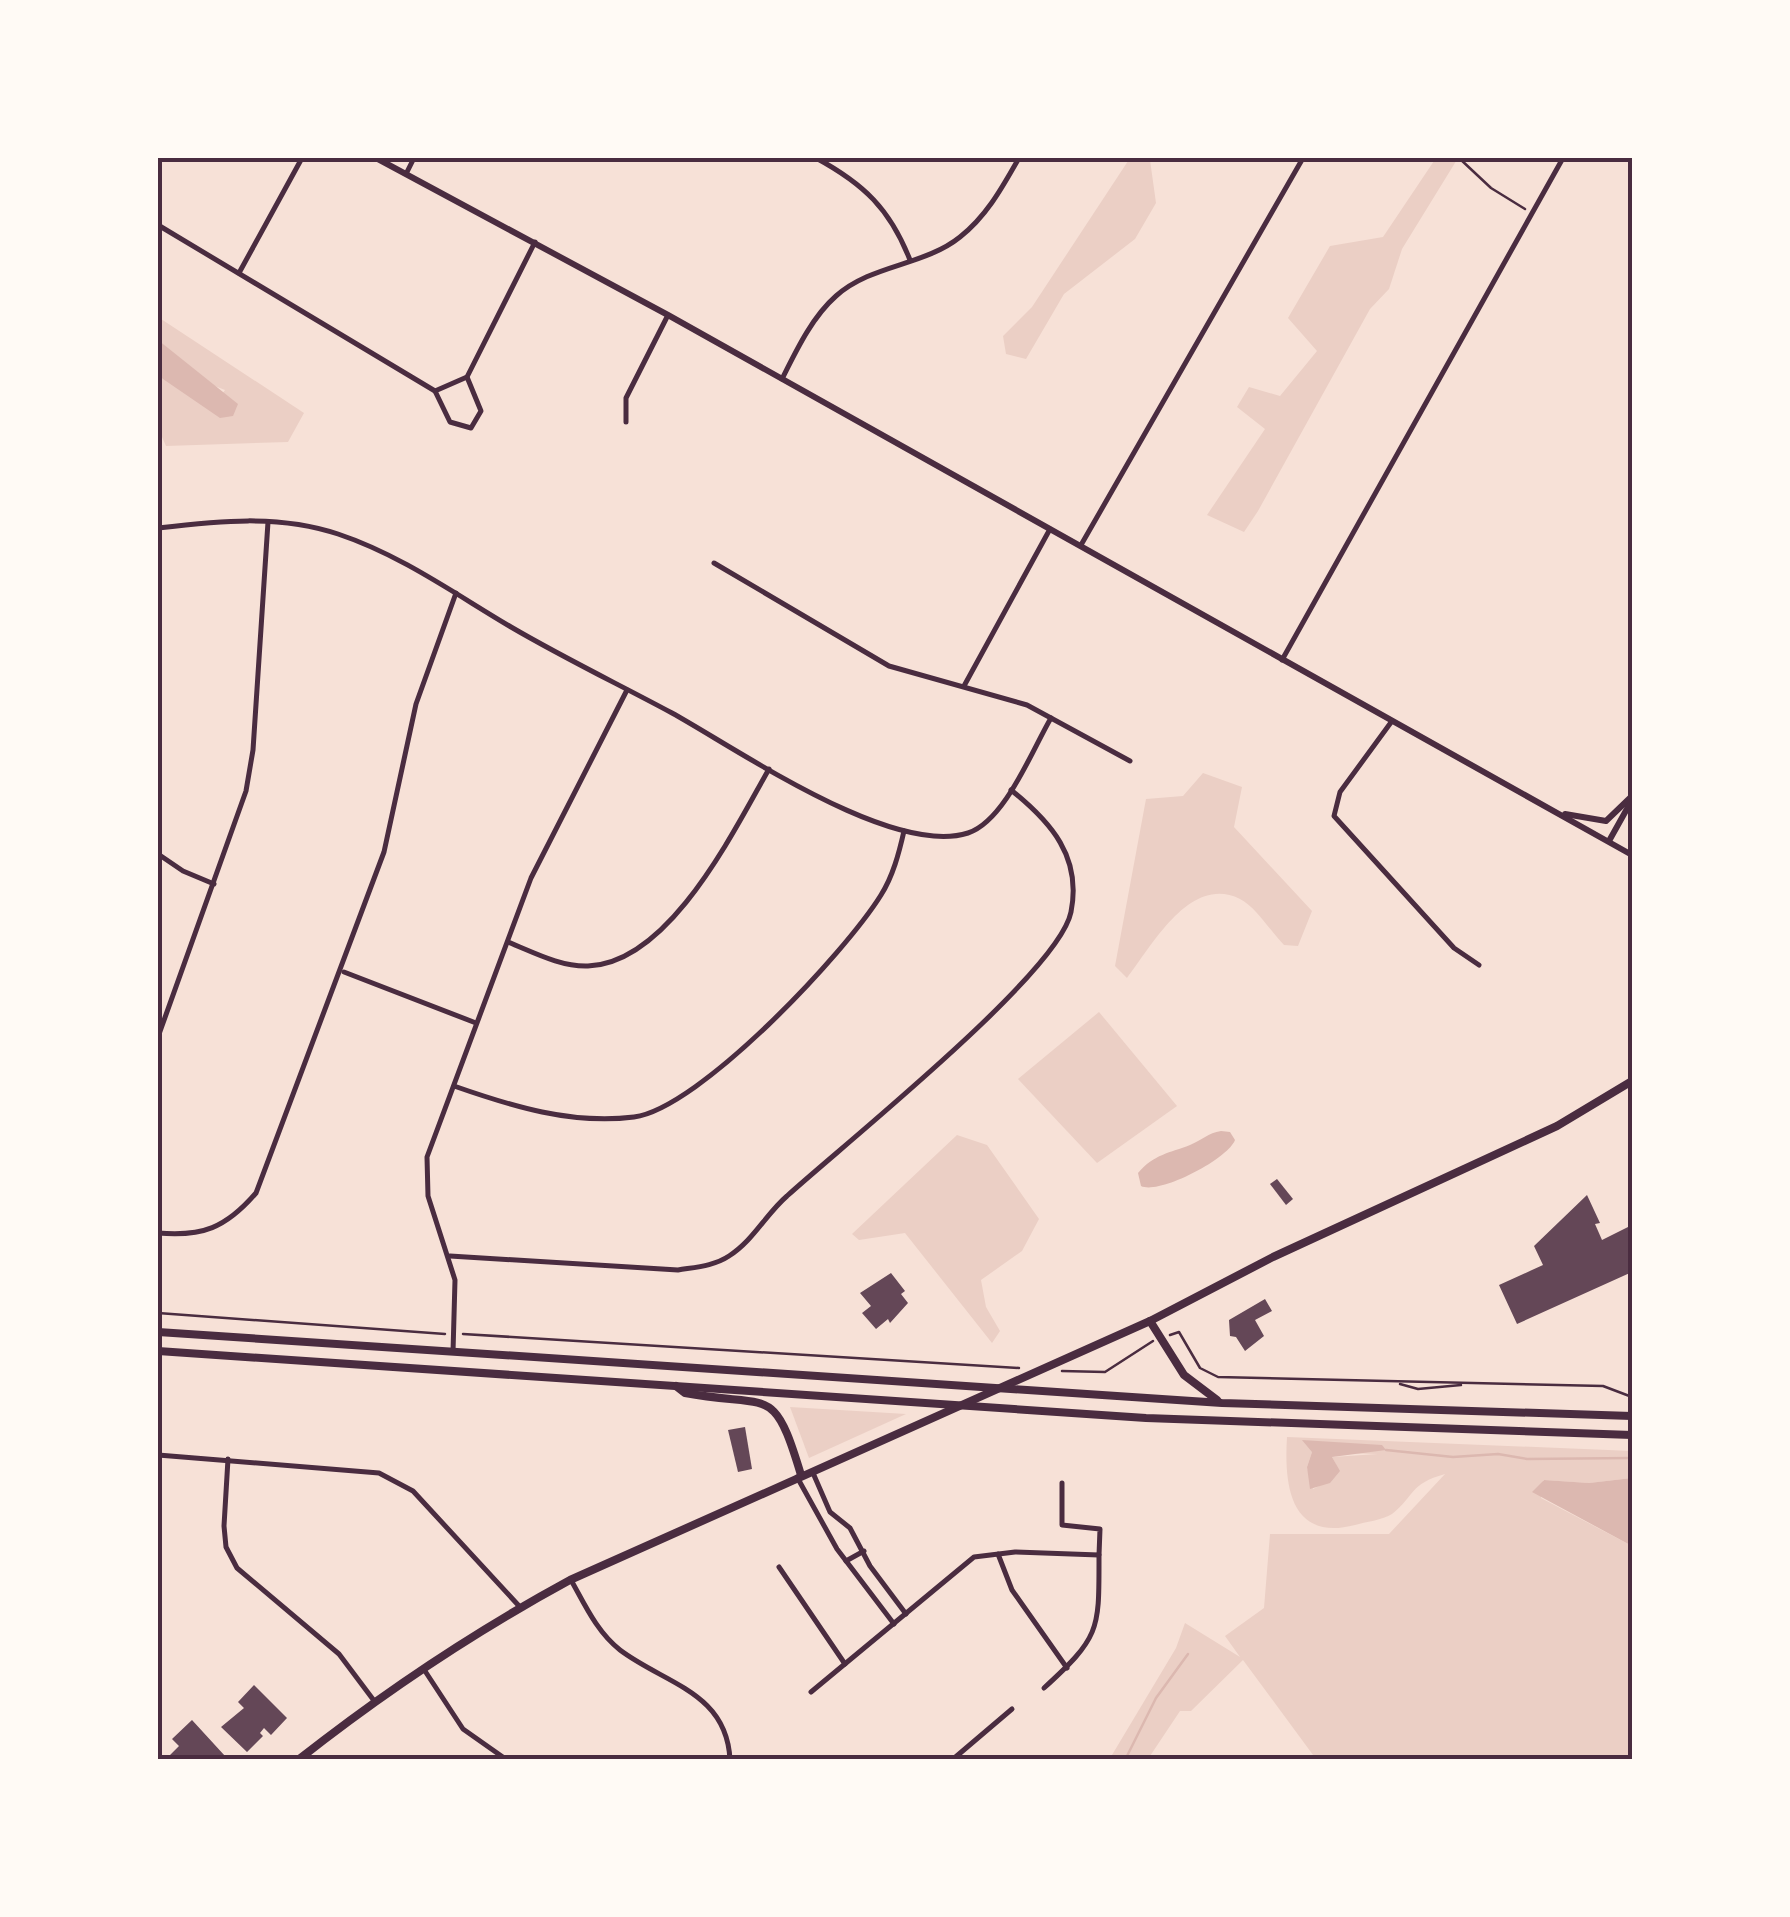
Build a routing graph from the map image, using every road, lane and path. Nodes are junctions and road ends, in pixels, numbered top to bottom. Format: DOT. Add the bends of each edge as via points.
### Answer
graph roads {
  1 [pos="302,158"];
  2 [pos="376,158"];
  3 [pos="414,158"];
  4 [pos="816,158"];
  5 [pos="1019,158"];
  6 [pos="1302,158"];
  7 [pos="1459,158"];
  8 [pos="1563,158"];
  9 [pos="406,174"];
  10 [pos="1532,214"];
  11 [pos="158,224"];
  12 [pos="534,242"];
  13 [pos="910,260"];
  14 [pos="239,273"];
  15 [pos="668,315"];
  16 [pos="467,377"];
  17 [pos="782,379"];
  18 [pos="435,391"];
  19 [pos="626,422"];
  20 [pos="268,521"];
  21 [pos="158,528"];
  22 [pos="1050,529"];
  23 [pos="1081,545"];
  24 [pos="714,563"];
  25 [pos="456,593"];
  26 [pos="1282,660"];
  27 [pos="964,686"];
  28 [pos="627,690"];
  29 [pos="1052,718"];
  30 [pos="1392,722"];
  31 [pos="1130,761"];
  32 [pos="769,768"];
  33 [pos="1011,790"];
  34 [pos="1632,800"];
  35 [pos="1556,812"];
  36 [pos="904,831"];
  37 [pos="1632,833"];
  38 [pos="1608,841"];
  39 [pos="158,854"];
  40 [pos="1632,855"];
  41 [pos="214,884"];
  42 [pos="508,942"];
  43 [pos="1479,965"];
  44 [pos="343,972"];
  45 [pos="476,1024"];
  46 [pos="158,1037"];
  47 [pos="1632,1081"];
  48 [pos="454,1086"];
  49 [pos="158,1233"];
  50 [pos="450,1256"];
  51 [pos="158,1313"];
  52 [pos="1150,1321"];
  53 [pos="158,1332"];
  54 [pos="454,1334"];
  55 [pos="1161,1338"];
  56 [pos="158,1352"];
  57 [pos="452,1352"];
  58 [pos="1020,1368"];
  59 [pos="1040,1368"];
  60 [pos="676,1386"];
  61 [pos="1002,1386"];
  62 [pos="1632,1397"];
  63 [pos="1222,1402"];
  64 [pos="955,1406"];
  65 [pos="1632,1416"];
  66 [pos="1632,1434"];
  67 [pos="158,1455"];
  68 [pos="228,1459"];
  69 [pos="812,1470"];
  70 [pos="799,1476"];
  71 [pos="1062,1483"];
  72 [pos="864,1551"];
  73 [pos="998,1554"];
  74 [pos="1099,1554"];
  75 [pos="846,1562"];
  76 [pos="779,1566"];
  77 [pos="570,1580"];
  78 [pos="520,1607"];
  79 [pos="906,1614"];
  80 [pos="894,1624"];
  81 [pos="846,1664"];
  82 [pos="1067,1668"];
  83 [pos="425,1671"];
  84 [pos="1044,1688"];
  85 [pos="811,1692"];
  86 [pos="375,1702"];
  87 [pos="1012,1709"];
  88 [pos="961,1752"];
  89 [pos="298,1760"];
  90 [pos="507,1760"];
  91 [pos="730,1760"];
  92 [pos="952,1760"];
  93 [pos="967,1760"];
  1 -- 14 [label="street"];
  2 -- 9 [label="street"];
  3 -- 9 [label="street"];
  4 -- 13 [label="street" via="852,177 884,207"];
  5 -- 13 [label="street" via="969,229"];
  6 -- 23 [label="street"];
  7 -- 10 [label="path"];
  8 -- 10 [label="street"];
  9 -- 12 [label="street"];
  10 -- 26 [label="street"];
  11 -- 14 [label="street"];
  12 -- 15 [label="street"];
  12 -- 16 [label="street"];
  13 -- 17 [label="street" via="835,296"];
  14 -- 18 [label="street"];
  15 -- 17 [label="street"];
  15 -- 19 [label="street" via="626,398"];
  16 -- 18 [label="street"];
  16 -- 18 [label="street" via="481,412 471,428 450,422"];
  17 -- 22 [label="street"];
  20 -- 21 [label="street"];
  20 -- 25 [label="street" via="342,535"];
  20 -- 41 [label="street" via="253,750 238,822"];
  22 -- 23 [label="street"];
  22 -- 27 [label="street"];
  23 -- 26 [label="street"];
  24 -- 27 [label="street" via="889,666"];
  25 -- 28 [label="street"];
  25 -- 44 [label="street" via="416,704 384,852"];
  26 -- 30 [label="street"];
  27 -- 29 [label="street"];
  28 -- 32 [label="street"];
  28 -- 42 [label="street" via="549,835"];
  29 -- 31 [label="street"];
  29 -- 33 [label="street"];
  30 -- 35 [label="street"];
  30 -- 43 [label="street" via="1340,792 1334,816 1454,948"];
  32 -- 36 [label="street" via="833,804"];
  32 -- 42 [label="street" via="697,892 626,955 586,967"];
  33 -- 36 [label="street" via="974,831"];
  33 -- 50 [label="street" via="1057,832 1068,855 1073,884 1063,934 1022,984 782,1200 731,1255 678,1270"];
  34 -- 35 [label="street" via="1606,821"];
  34 -- 37 [label="street"];
  34 -- 38 [label="street"];
  35 -- 38 [label="street"];
  36 -- 48 [label="street" via="883,892 807,986 661,1110 633,1117 570,1116"];
  38 -- 40 [label="street"];
  39 -- 41 [label="street"];
  41 -- 46 [label="street"];
  42 -- 45 [label="street"];
  44 -- 45 [label="street"];
  44 -- 49 [label="street" via="256,1194 215,1230"];
  45 -- 48 [label="street"];
  47 -- 52 [label="main road" via="1557,1126 1273,1256"];
  48 -- 50 [label="street" via="425,1174"];
  50 -- 54 [label="street"];
  51 -- 54 [label="path"];
  52 -- 55 [label="main road"];
  52 -- 59 [label="main road"];
  53 -- 57 [label="main road"];
  54 -- 57 [label="street"];
  54 -- 58 [label="path"];
  55 -- 59 [label="path" via="1105,1372"];
  55 -- 62 [label="path" via="1179,1332 1200,1368 1218,1377 1602,1386"];
  55 -- 63 [label="main road" via="1184,1375"];
  56 -- 60 [label="main road"];
  57 -- 61 [label="main road"];
  59 -- 61 [label="main road"];
  60 -- 64 [label="main road"];
  60 -- 70 [label="main road" via="685,1393 767,1404 785,1424"];
  61 -- 63 [label="main road"];
  61 -- 64 [label="main road"];
  63 -- 65 [label="main road"];
  64 -- 66 [label="main road" via="1255,1424"];
  64 -- 69 [label="main road"];
  67 -- 68 [label="street"];
  68 -- 78 [label="street" via="357,1468 396,1480"];
  68 -- 86 [label="street" via="224,1526 237,1568 339,1654"];
  69 -- 70 [label="main road"];
  69 -- 72 [label="street" via="830,1512"];
  70 -- 75 [label="street"];
  70 -- 77 [label="main road"];
  71 -- 74 [label="street" via="1062,1525 1100,1529"];
  72 -- 75 [label="street"];
  72 -- 79 [label="street"];
  73 -- 74 [label="street"];
  73 -- 79 [label="street" via="974,1557"];
  73 -- 82 [label="street" via="1012,1590"];
  74 -- 82 [label="street" via="1095,1633"];
  75 -- 80 [label="street"];
  76 -- 81 [label="street"];
  77 -- 78 [label="main road"];
  77 -- 91 [label="street" via="618,1648 708,1704 724,1724"];
  78 -- 83 [label="main road"];
  79 -- 80 [label="street"];
  80 -- 81 [label="street"];
  81 -- 85 [label="street"];
  82 -- 84 [label="street"];
  83 -- 86 [label="main road"];
  83 -- 90 [label="street" via="463,1729"];
  86 -- 89 [label="main road"];
  87 -- 88 [label="street"];
  88 -- 92 [label="street"];
  88 -- 93 [label="street"];
}
